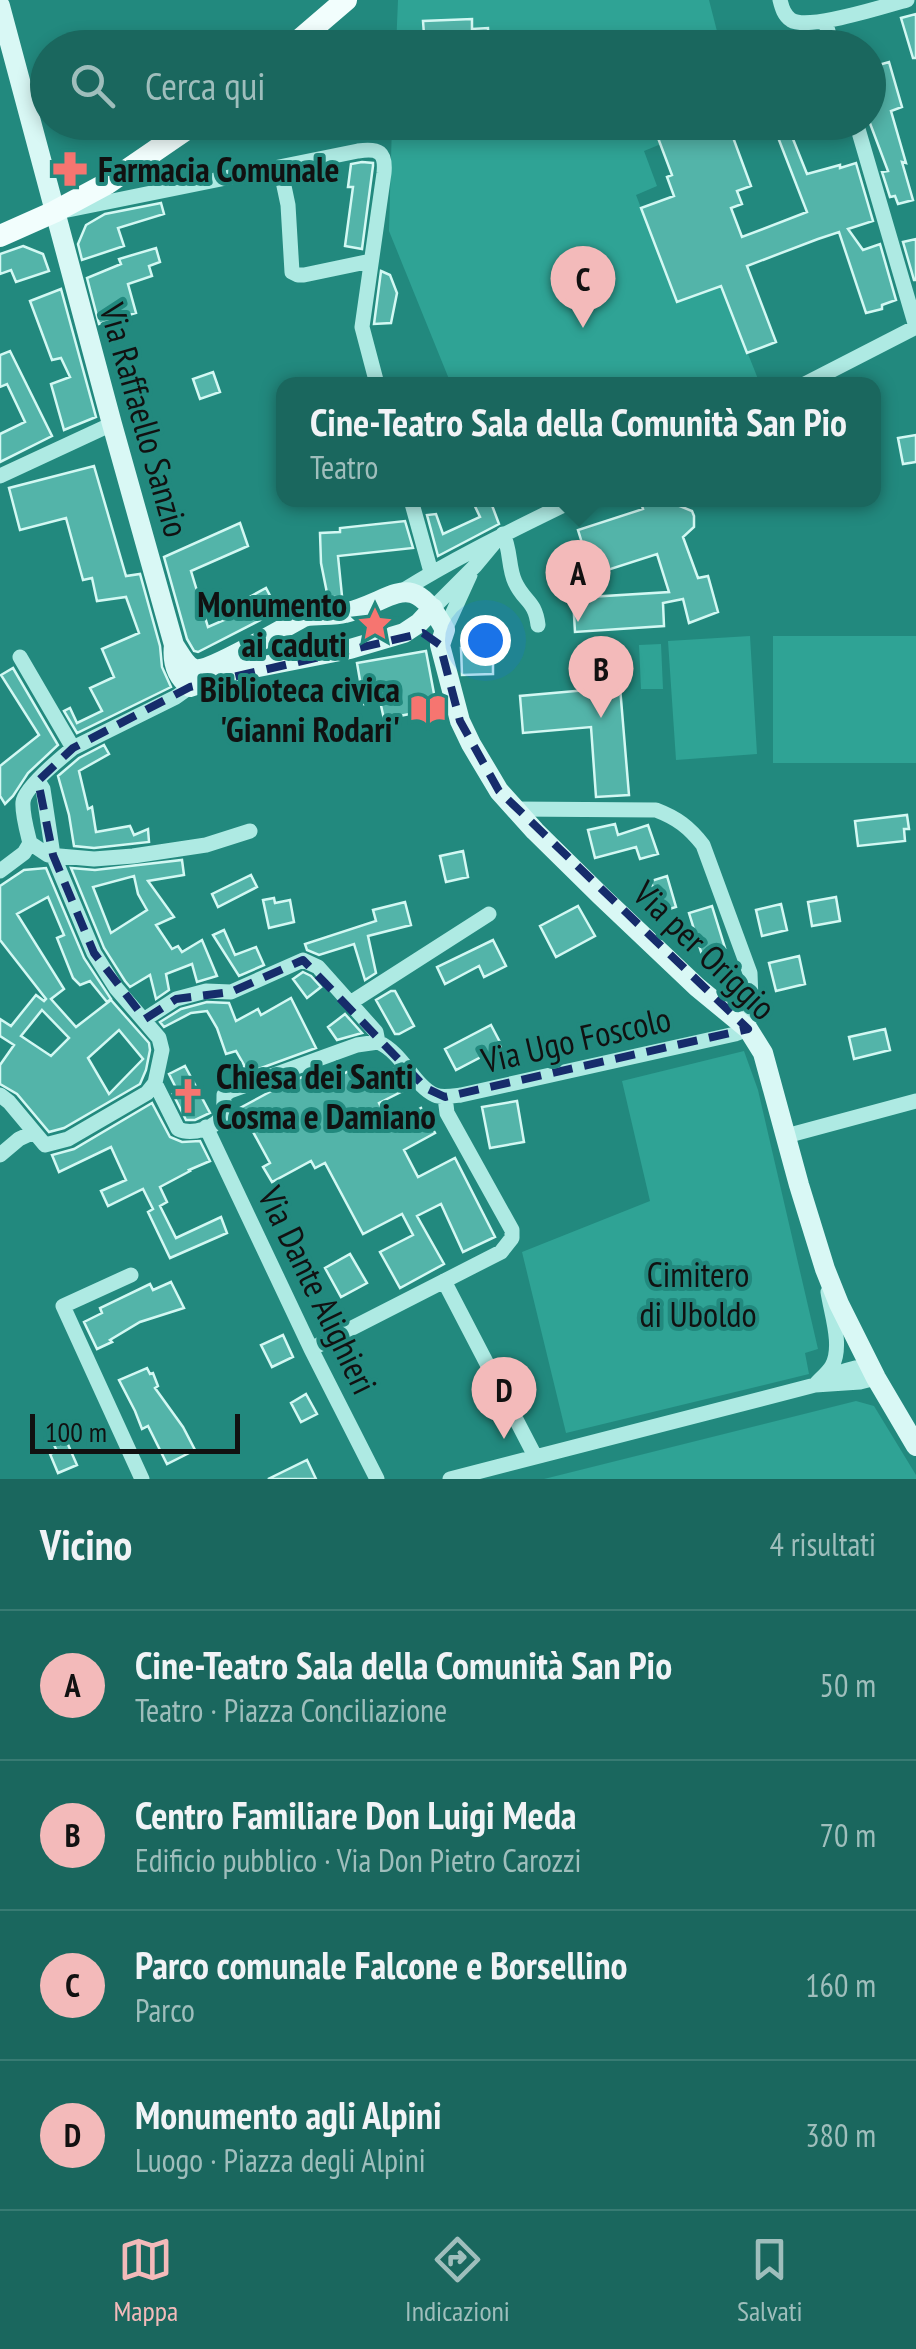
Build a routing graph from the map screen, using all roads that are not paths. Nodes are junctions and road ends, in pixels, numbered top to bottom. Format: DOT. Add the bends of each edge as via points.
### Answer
graph roads {
  1 [pos="346,0"];
  2 [pos="780,0"];
  3 [pos="907,0"];
  4 [pos="0,6"];
  5 [pos="825,21"];
  6 [pos="311,30"];
  7 [pos="828,30"];
  8 [pos="30,120"];
  9 [pos="35,140"];
  10 [pos="175,140"];
  11 [pos="861,140"];
  12 [pos="280,166"];
  13 [pos="113,192"];
  14 [pos="54,212"];
  15 [pos="0,236"];
  16 [pos="371,261"];
  17 [pos="916,327"];
  18 [pos="376,377"];
  19 [pos="819,377"];
  20 [pos="112,424"];
  21 [pos="0,476"];
  22 [pos="412,507"];
  23 [pos="560,507"];
  24 [pos="500,536"];
  25 [pos="475,566"];
  26 [pos="431,572"];
  27 [pos="402,591"];
  28 [pos="433,608"];
  29 [pos="324,614"];
  30 [pos="297,621"];
  31 [pos="538,625"];
  32 [pos="404,633"];
  33 [pos="443,638"];
  34 [pos="174,645"];
  35 [pos="328,653"];
  36 [pos="20,657"];
  37 [pos="305,658"];
  38 [pos="210,666"];
  39 [pos="190,687"];
  40 [pos="73,748"];
  41 [pos="38,781"];
  42 [pos="514,809"];
  43 [pos="250,831"];
  44 [pos="30,843"];
  45 [pos="53,855"];
  46 [pos="0,871"];
  47 [pos="490,914"];
  48 [pos="350,1004"];
  49 [pos="145,1019"];
  50 [pos="748,1029"];
  51 [pos="378,1042"];
  52 [pos="155,1082"];
  53 [pos="0,1095"];
  54 [pos="446,1097"];
  55 [pos="916,1100"];
  56 [pos="206,1128"];
  57 [pos="34,1132"];
  58 [pos="786,1136"];
  59 [pos="0,1155"];
  60 [pos="825,1268"];
  61 [pos="131,1275"];
  62 [pos="444,1282"];
  63 [pos="311,1349"];
  64 [pos="874,1373"];
  65 [pos="815,1385"];
  66 [pos="916,1446"];
  67 [pos="536,1456"];
  68 [pos="142,1479"];
  69 [pos="377,1479"];
  70 [pos="450,1479"];
  1 -- 6 [label="main road"];
  2 -- 5 [label="street" via="789,19"];
  3 -- 5 [label="street"];
  4 -- 8 [label="street, Via Raffaello Sanzio"];
  5 -- 7 [label="street"];
  9 -- 14 [label="street, Via Raffaello Sanzio"];
  10 -- 13 [label="main road"];
  11 -- 17 [label="street"];
  12 -- 13 [label="street"];
  12 -- 16 [label="street" via="292,272"];
  12 -- 16 [label="street" via="358,151 383,155"];
  13 -- 14 [label="main road"];
  14 -- 15 [label="main road"];
  14 -- 20 [label="street, Via Raffaello Sanzio"];
  16 -- 18 [label="street" via="362,327"];
  17 -- 19 [label="street"];
  20 -- 21 [label="street"];
  20 -- 34 [label="street, Via Raffaello Sanzio"];
  22 -- 26 [label="street"];
  23 -- 24 [label="street"];
  24 -- 25 [label="street"];
  24 -- 26 [label="street"];
  24 -- 31 [label="street"];
  25 -- 28 [label="street"];
  25 -- 33 [label="street"];
  26 -- 27 [label="street"];
  27 -- 28 [label="street"];
  27 -- 29 [label="street" via="341,615"];
  28 -- 32 [label="street"];
  28 -- 33 [label="street, Via per Origgio"];
  29 -- 30 [label="street"];
  29 -- 35 [label="street" via="334,638"];
  30 -- 37 [label="street" via="291,633"];
  30 -- 38 [label="street"];
  32 -- 33 [label="street"];
  32 -- 35 [label="street"];
  33 -- 42 [label="street, Via per Origgio" via="466,732"];
  34 -- 38 [label="street" via="193,669"];
  34 -- 39 [label="street, Via Raffaello Sanzio" via="177,672"];
  35 -- 37 [label="street"];
  36 -- 40 [label="street"];
  37 -- 39 [label="street"];
  38 -- 39 [label="street"];
  39 -- 40 [label="street"];
  40 -- 41 [label="street"];
  41 -- 44 [label="street" via="23,800"];
  41 -- 45 [label="street"];
  42 -- 50 [label="street, Via per Origgio"];
  42 -- 50 [label="street" via="656,810 690,828 703,844 750,973"];
  43 -- 45 [label="street" via="133,856"];
  44 -- 45 [label="street"];
  44 -- 46 [label="street"];
  45 -- 49 [label="street" via="94,953"];
  47 -- 48 [label="street"];
  48 -- 49 [label="street, Via Ugo Foscolo" via="318,967 303,960 231,992 176,999"];
  48 -- 51 [label="street, Via Ugo Foscolo"];
  49 -- 52 [label="street" via="162,1045"];
  50 -- 54 [label="street, Via Ugo Foscolo"];
  50 -- 58 [label="street, Via per Origgio" via="763,1053"];
  51 -- 54 [label="street, Via Ugo Foscolo" via="426,1088"];
  51 -- 56 [label="street" via="230,1090 222,1116"];
  52 -- 56 [label="street" via="178,1129"];
  52 -- 57 [label="street" via="68,1139 44,1145"];
  53 -- 57 [label="street"];
  54 -- 62 [label="street" via="447,1113 512,1238 501,1252"];
  55 -- 58 [label="street"];
  56 -- 63 [label="street, Via Dante Alighieri"];
  57 -- 59 [label="street"];
  58 -- 60 [label="street, Via per Origgio"];
  60 -- 64 [label="street, Via per Origgio"];
  60 -- 65 [label="street" via="836,1342 830,1370"];
  61 -- 68 [label="street" via="63,1306"];
  62 -- 63 [label="street"];
  62 -- 67 [label="street"];
  63 -- 69 [label="street, Via Dante Alighieri"];
  64 -- 65 [label="street" via="848,1370"];
  64 -- 66 [label="street, Via per Origgio"];
  65 -- 67 [label="street"];
  67 -- 70 [label="street"];
}
